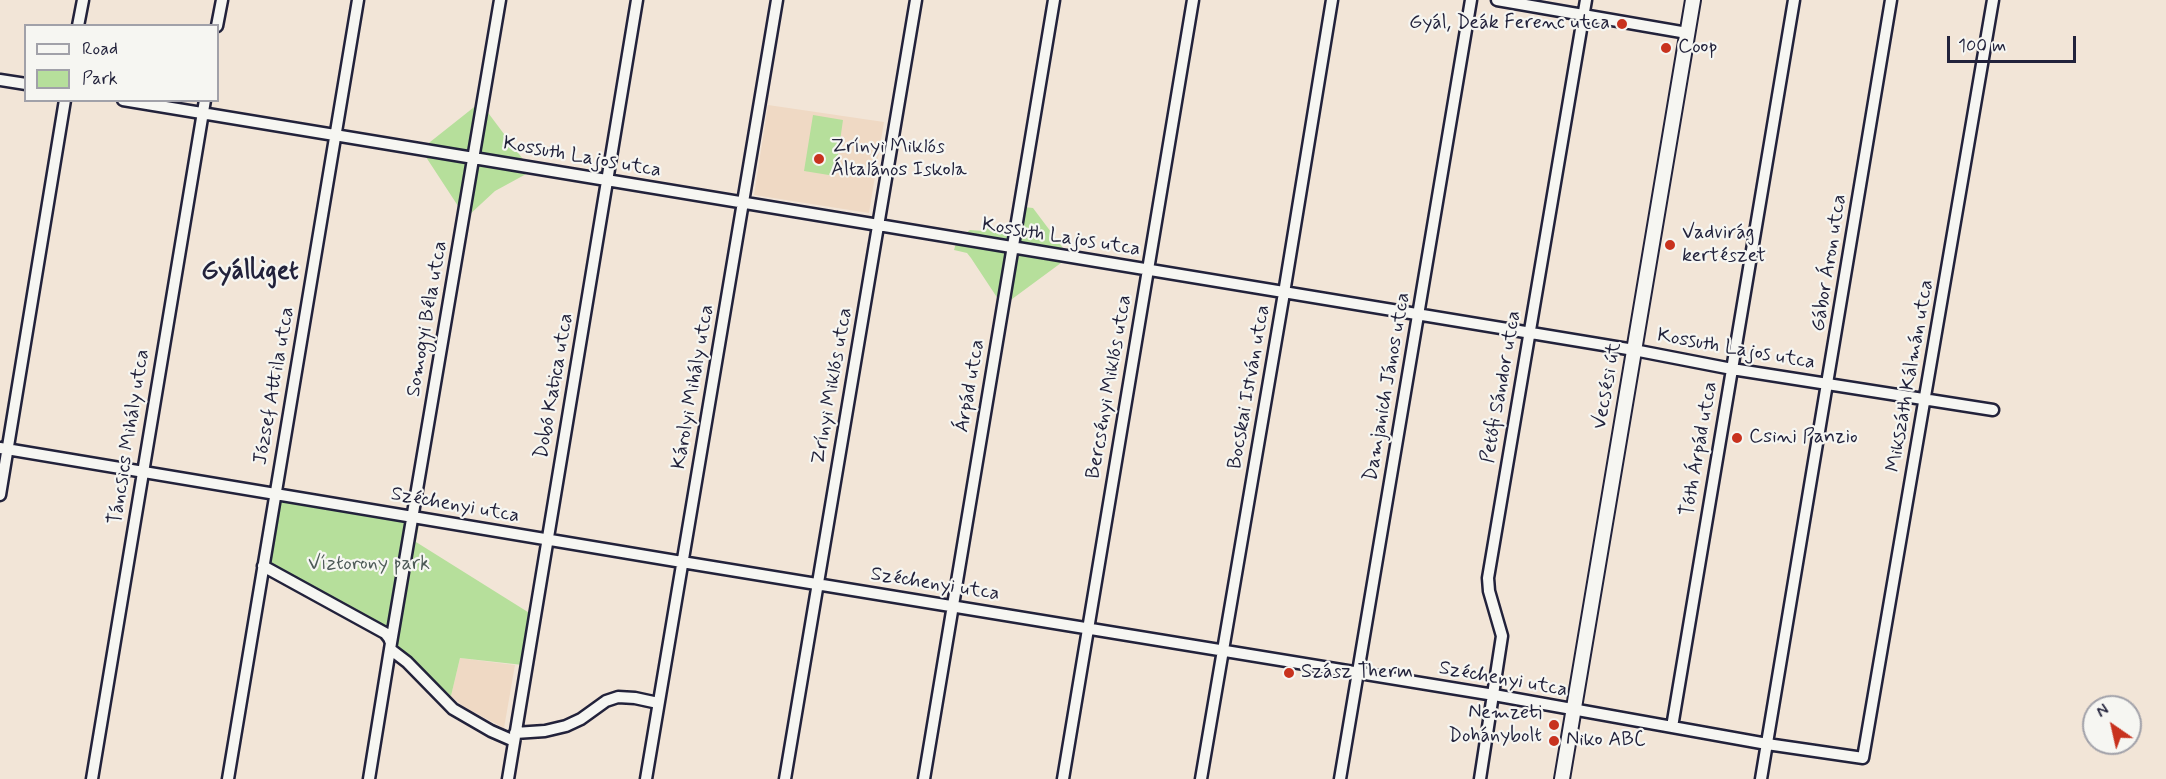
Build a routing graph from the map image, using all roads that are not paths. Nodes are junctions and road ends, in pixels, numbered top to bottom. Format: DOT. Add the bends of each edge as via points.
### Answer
graph roads {
  1 [pos="82,0"];
  2 [pos="222,0"];
  3 [pos="358,0"];
  4 [pos="500,0"];
  5 [pos="638,0"];
  6 [pos="777,0"];
  7 [pos="916,0"];
  8 [pos="1054,0"];
  9 [pos="1193,0"];
  10 [pos="1332,0"];
  11 [pos="1471,0"];
  12 [pos="1497,0"];
  13 [pos="1586,0"];
  14 [pos="1693,0"];
  15 [pos="1794,0"];
  16 [pos="1891,0"];
  17 [pos="1993,0"];
  18 [pos="1584,14"];
  19 [pos="78,24"];
  20 [pos="218,24"];
  21 [pos="1687,33"];
  22 [pos="0,80"];
  23 [pos="24,84"];
  24 [pos="66,102"];
  25 [pos="134,102"];
  26 [pos="205,102"];
  27 [pos="203,114"];
  28 [pos="336,136"];
  29 [pos="474,158"];
  30 [pos="608,181"];
  31 [pos="743,203"];
  32 [pos="879,225"];
  33 [pos="1012,248"];
  34 [pos="1148,270"];
  35 [pos="1284,293"];
  36 [pos="1419,314"];
  37 [pos="1530,333"];
  38 [pos="1634,350"];
  39 [pos="1732,369"];
  40 [pos="1829,384"];
  41 [pos="1925,400"];
  42 [pos="1994,410"];
  43 [pos="4,448"];
  44 [pos="143,471"];
  45 [pos="275,493"];
  46 [pos="0,495"];
  47 [pos="413,517"];
  48 [pos="547,540"];
  49 [pos="682,562"];
  50 [pos="263,566"];
  51 [pos="817,584"];
  52 [pos="952,606"];
  53 [pos="1088,628"];
  54 [pos="390,643"];
  55 [pos="1222,650"];
  56 [pos="1358,673"];
  57 [pos="1494,695"];
  58 [pos="658,703"];
  59 [pos="1574,710"];
  60 [pos="1672,727"];
  61 [pos="515,737"];
  62 [pos="1767,744"];
  63 [pos="1863,758"];
  64 [pos="92,779"];
  65 [pos="228,779"];
  66 [pos="369,779"];
  67 [pos="508,779"];
  68 [pos="646,779"];
  69 [pos="785,779"];
  70 [pos="924,779"];
  71 [pos="1063,779"];
  72 [pos="1201,779"];
  73 [pos="1340,779"];
  74 [pos="1480,779"];
  75 [pos="1562,779"];
  76 [pos="1761,779"];
  1 -- 19 [label="street"];
  2 -- 20 [label="street"];
  3 -- 28 [label="street, József Attila utca"];
  4 -- 29 [label="street, Somogyi Béla utca"];
  5 -- 30 [label="street, Dobó Katica utca"];
  6 -- 31 [label="street, Károlyi Mihály utca"];
  7 -- 32 [label="street, Zrínyi Miklós utca"];
  8 -- 33 [label="street, Árpád utca"];
  9 -- 34 [label="street, Bercsényi Miklós utca"];
  10 -- 35 [label="street, Bocskai István utca"];
  11 -- 36 [label="street, Damjanich János utca"];
  12 -- 18 [label="street"];
  13 -- 18 [label="street, Petőfi Sándor utca"];
  14 -- 21 [label="main road, Vecsési út"];
  15 -- 39 [label="street, Tóth Árpád utca"];
  16 -- 40 [label="street, Gábor Áron utca"];
  17 -- 41 [label="street, Mikszáth Kálmán utca"];
  18 -- 21 [label="street"];
  18 -- 37 [label="street, Petőfi Sándor utca"];
  21 -- 38 [label="main road, Vecsési út"];
  22 -- 23 [label="street"];
  24 -- 43 [label="street"];
  25 -- 27 [label="street, Kossuth Lajos utca"];
  26 -- 27 [label="street, Táncsics Mihály utca"];
  27 -- 28 [label="street, Kossuth Lajos utca"];
  27 -- 44 [label="street, Táncsics Mihály utca"];
  28 -- 29 [label="street, Kossuth Lajos utca"];
  28 -- 45 [label="street, József Attila utca"];
  29 -- 30 [label="street, Kossuth Lajos utca"];
  29 -- 47 [label="street, Somogyi Béla utca"];
  30 -- 31 [label="street, Kossuth Lajos utca"];
  30 -- 48 [label="street, Dobó Katica utca"];
  31 -- 32 [label="street, Kossuth Lajos utca"];
  31 -- 49 [label="street, Károlyi Mihály utca"];
  32 -- 33 [label="street, Kossuth Lajos utca"];
  32 -- 51 [label="street, Zrínyi Miklós utca"];
  33 -- 34 [label="street, Kossuth Lajos utca"];
  33 -- 52 [label="street, Árpád utca"];
  34 -- 35 [label="street, Kossuth Lajos utca"];
  34 -- 53 [label="street, Bercsényi Miklós utca"];
  35 -- 36 [label="street, Kossuth Lajos utca"];
  35 -- 55 [label="street, Bocskai István utca"];
  36 -- 37 [label="street, Kossuth Lajos utca"];
  36 -- 56 [label="street, Damjanich János utca"];
  37 -- 38 [label="street, Kossuth Lajos utca"];
  37 -- 57 [label="street, Petőfi Sándor utca" via="1488,578 1502,636"];
  38 -- 39 [label="street, Kossuth Lajos utca"];
  38 -- 59 [label="main road, Vecsési út"];
  39 -- 40 [label="street, Kossuth Lajos utca"];
  39 -- 60 [label="street, Tóth Árpád utca"];
  40 -- 41 [label="street, Kossuth Lajos utca"];
  40 -- 62 [label="street, Gábor Áron utca"];
  41 -- 42 [label="street, Kossuth Lajos utca"];
  41 -- 63 [label="street, Mikszáth Kálmán utca"];
  43 -- 44 [label="street, Széchenyi utca"];
  43 -- 46 [label="street"];
  44 -- 45 [label="street, Széchenyi utca"];
  44 -- 64 [label="street, Táncsics Mihály utca"];
  45 -- 47 [label="street, Széchenyi utca"];
  45 -- 50 [label="street, József Attila utca"];
  47 -- 48 [label="street, Széchenyi utca"];
  47 -- 54 [label="street, Somogyi Béla utca"];
  48 -- 49 [label="street, Széchenyi utca"];
  48 -- 61 [label="street, Dobó Katica utca"];
  49 -- 51 [label="street, Széchenyi utca"];
  49 -- 58 [label="street, Károlyi Mihály utca"];
  50 -- 54 [label="street" via="385,633"];
  50 -- 65 [label="street, József Attila utca"];
  51 -- 52 [label="street, Széchenyi utca"];
  51 -- 69 [label="street, Zrínyi Miklós utca"];
  52 -- 53 [label="street, Széchenyi utca"];
  52 -- 70 [label="street, Árpád utca"];
  53 -- 55 [label="street, Széchenyi utca"];
  53 -- 71 [label="street, Bercsényi Miklós utca"];
  54 -- 61 [label="street" via="453,709 491,731"];
  54 -- 66 [label="street, Somogyi Béla utca"];
  55 -- 56 [label="street, Széchenyi utca"];
  55 -- 72 [label="street, Bocskai István utca"];
  56 -- 57 [label="street, Széchenyi utca"];
  56 -- 73 [label="street, Damjanich János utca"];
  57 -- 59 [label="street, Széchenyi utca"];
  57 -- 74 [label="street, Petőfi Sándor utca"];
  58 -- 61 [label="street" via="618,697 566,726"];
  58 -- 68 [label="street, Károlyi Mihály utca"];
  59 -- 60 [label="street, Széchenyi utca"];
  59 -- 75 [label="main road, Vecsési út"];
  60 -- 62 [label="street, Széchenyi utca"];
  61 -- 67 [label="street, Dobó Katica utca"];
  62 -- 63 [label="street, Széchenyi utca"];
  62 -- 76 [label="street, Gábor Áron utca"];
}
